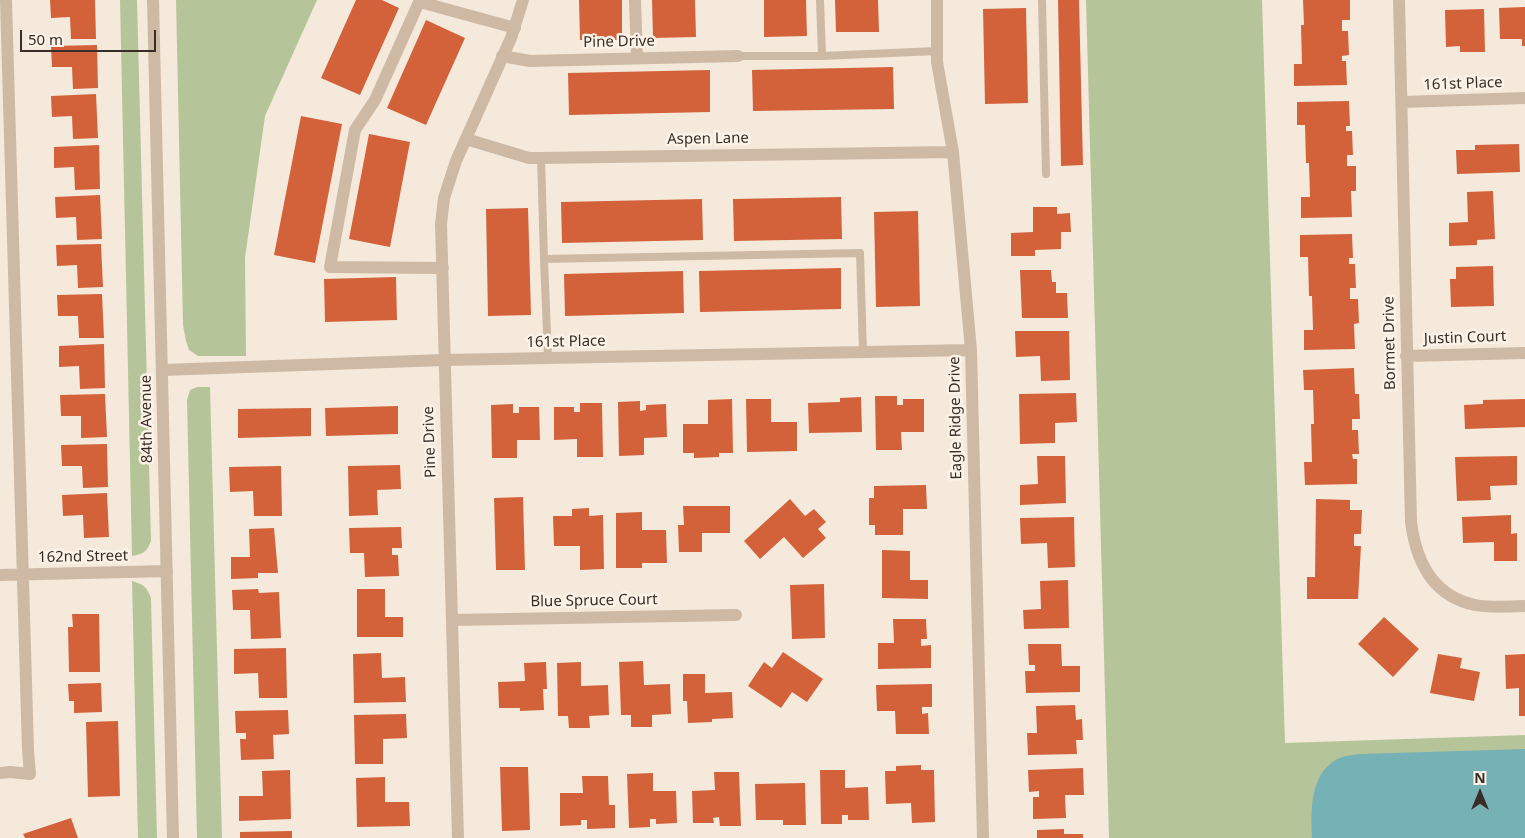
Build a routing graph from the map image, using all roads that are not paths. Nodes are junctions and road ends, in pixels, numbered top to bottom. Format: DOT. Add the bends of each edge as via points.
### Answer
graph roads {
  1 [pos="6,0"];
  2 [pos="153,0"];
  3 [pos="523,0"];
  4 [pos="635,0"];
  5 [pos="820,0"];
  6 [pos="937,0"];
  7 [pos="1042,0"];
  8 [pos="1399,0"];
  9 [pos="420,1"];
  10 [pos="514,28"];
  11 [pos="937,51"];
  12 [pos="502,56"];
  13 [pos="738,56"];
  14 [pos="822,56"];
  15 [pos="637,58"];
  16 [pos="1525,98"];
  17 [pos="1402,102"];
  18 [pos="466,139"];
  19 [pos="953,152"];
  20 [pos="541,158"];
  21 [pos="1046,174"];
  22 [pos="544,259"];
  23 [pos="443,268"];
  24 [pos="971,350"];
  25 [pos="1525,352"];
  26 [pos="863,353"];
  27 [pos="1406,356"];
  28 [pos="548,358"];
  29 [pos="444,360"];
  30 [pos="162,370"];
  31 [pos="167,571"];
  32 [pos="21,574"];
  33 [pos="0,575"];
  34 [pos="1525,606"];
  35 [pos="736,615"];
  36 [pos="452,620"];
  37 [pos="0,773"];
  38 [pos="173,838"];
  39 [pos="458,838"];
  40 [pos="983,838"];
  1 -- 32 [label="street"];
  2 -- 30 [label="street, 84th Avenue"];
  3 -- 10 [label="street, Pine Drive"];
  4 -- 15 [label="street"];
  5 -- 14 [label="lane"];
  6 -- 11 [label="street, Eagle Ridge Drive"];
  7 -- 21 [label="lane"];
  8 -- 17 [label="street, Bormet Drive"];
  9 -- 10 [label="street"];
  9 -- 23 [label="street" via="374,100 355,130 330,267"];
  10 -- 12 [label="street, Pine Drive"];
  11 -- 14 [label="lane"];
  11 -- 19 [label="street, Eagle Ridge Drive"];
  12 -- 15 [label="street, Pine Drive" via="530,61"];
  12 -- 18 [label="street, Pine Drive"];
  13 -- 14 [label="lane"];
  13 -- 15 [label="street, Pine Drive"];
  16 -- 17 [label="street, 161st Place"];
  17 -- 27 [label="street, Bormet Drive"];
  18 -- 20 [label="street, Aspen Lane" via="529,158"];
  18 -- 23 [label="street, Pine Drive" via="444,198"];
  19 -- 20 [label="street, Aspen Lane"];
  19 -- 24 [label="street, Eagle Ridge Drive"];
  20 -- 22 [label="lane"];
  22 -- 26 [label="lane" via="860,253"];
  22 -- 28 [label="lane"];
  23 -- 29 [label="street, Pine Drive"];
  24 -- 26 [label="street, 161st Place"];
  24 -- 40 [label="street, Eagle Ridge Drive"];
  25 -- 27 [label="street, Justin Court"];
  26 -- 28 [label="street, 161st Place"];
  27 -- 34 [label="street, Bormet Drive" via="1411,522 1419,560 1429,576 1458,599 1494,607"];
  28 -- 29 [label="street, 161st Place"];
  29 -- 30 [label="street, 161st Place"];
  29 -- 36 [label="street, Pine Drive"];
  30 -- 31 [label="street, 84th Avenue"];
  31 -- 32 [label="street, 162nd Street"];
  31 -- 38 [label="street, 84th Avenue"];
  32 -- 33 [label="street, 162nd Street"];
  32 -- 37 [label="street" via="30,774"];
  35 -- 36 [label="street, Blue Spruce Court"];
  36 -- 39 [label="street, Pine Drive"];
}
